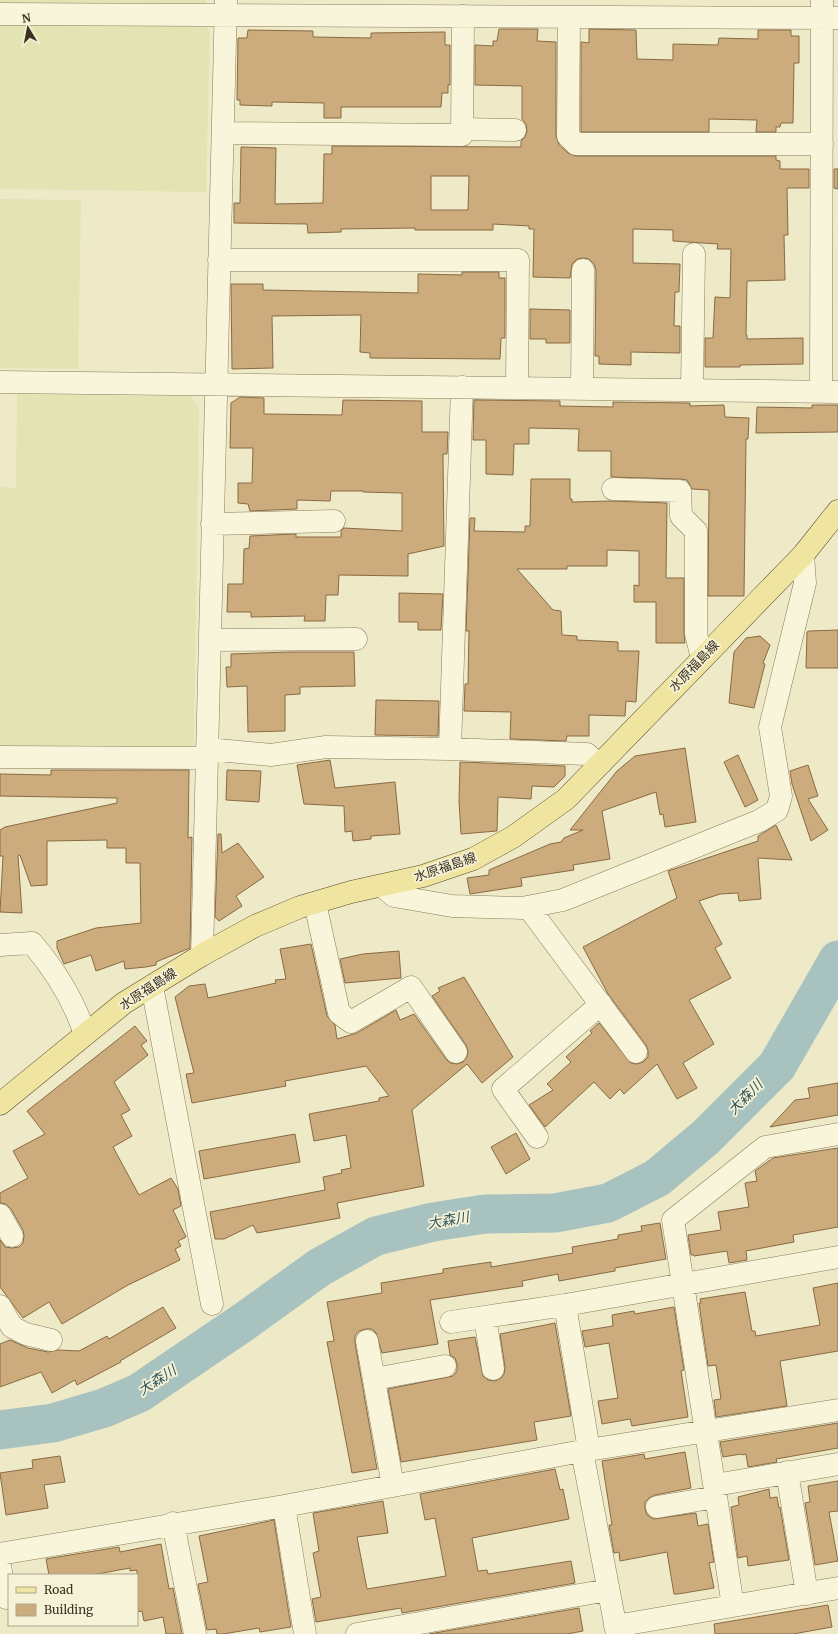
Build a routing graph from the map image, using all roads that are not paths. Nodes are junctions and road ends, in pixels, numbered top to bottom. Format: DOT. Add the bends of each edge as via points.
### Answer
graph roads {
  1 [pos="226,8"];
  2 [pos="517,8"];
  3 [pos="628,9"];
  4 [pos="827,12"];
  5 [pos="0,14"];
  6 [pos="463,16"];
  7 [pos="569,17"];
  8 [pos="462,129"];
  9 [pos="515,130"];
  10 [pos="223,133"];
  11 [pos="822,144"];
  12 [pos="694,254"];
  13 [pos="219,260"];
  14 [pos="583,270"];
  15 [pos="0,382"];
  16 [pos="216,384"];
  17 [pos="462,387"];
  18 [pos="516,388"];
  19 [pos="582,389"];
  20 [pos="692,389"];
  21 [pos="830,392"];
  22 [pos="613,489"];
  23 [pos="838,511"];
  24 [pos="334,521"];
  25 [pos="212,524"];
  26 [pos="803,555"];
  27 [pos="356,639"];
  28 [pos="210,640"];
  29 [pos="702,658"];
  30 [pos="450,748"];
  31 [pos="207,754"];
  32 [pos="0,757"];
  33 [pos="599,765"];
  34 [pos="382,886"];
  35 [pos="315,903"];
  36 [pos="528,907"];
  37 [pos="0,945"];
  38 [pos="202,955"];
  39 [pos="152,986"];
  40 [pos="600,1004"];
  41 [pos="85,1034"];
  42 [pos="456,1052"];
  43 [pos="636,1052"];
  44 [pos="0,1104"];
  45 [pos="838,1134"];
  46 [pos="537,1137"];
  47 [pos="0,1215"];
  48 [pos="12,1236"];
  49 [pos="838,1257"];
  50 [pos="684,1283"];
  51 [pos="212,1304"];
  52 [pos="565,1305"];
  53 [pos="0,1306"];
  54 [pos="485,1317"];
  55 [pos="451,1322"];
  56 [pos="51,1340"];
  57 [pos="367,1341"];
  58 [pos="445,1366"];
  59 [pos="493,1369"];
  60 [pos="374,1380"];
  61 [pos="838,1410"];
  62 [pos="707,1431"];
  63 [pos="586,1450"];
  64 [pos="838,1464"];
  65 [pos="787,1472"];
  66 [pos="393,1486"];
  67 [pos="715,1491"];
  68 [pos="284,1506"];
  69 [pos="657,1507"];
  70 [pos="173,1524"];
  71 [pos="0,1554"];
  72 [pos="0,1566"];
  73 [pos="838,1588"];
  74 [pos="608,1590"];
  75 [pos="807,1594"];
  76 [pos="6,1598"];
  77 [pos="733,1606"];
  78 [pos="616,1630"];
  79 [pos="195,1634"];
  80 [pos="305,1634"];
  81 [pos="357,1634"];
  1 -- 5 [label="street"];
  1 -- 6 [label="street"];
  1 -- 10 [label="street"];
  2 -- 6 [label="street"];
  2 -- 7 [label="street"];
  3 -- 4 [label="street"];
  3 -- 7 [label="street"];
  4 -- 11 [label="street"];
  6 -- 8 [label="street"];
  7 -- 11 [label="street" via="568,136 576,144"];
  8 -- 9 [label="street"];
  8 -- 10 [label="street" via="462,135"];
  10 -- 13 [label="street"];
  11 -- 21 [label="street"];
  12 -- 20 [label="street"];
  13 -- 16 [label="street"];
  13 -- 18 [label="street" via="518,260"];
  14 -- 19 [label="street"];
  15 -- 16 [label="street"];
  16 -- 17 [label="street"];
  16 -- 25 [label="street"];
  17 -- 18 [label="street"];
  17 -- 30 [label="street"];
  18 -- 19 [label="street"];
  19 -- 20 [label="street"];
  20 -- 21 [label="street"];
  22 -- 29 [label="street" via="680,491 681,516 696,531 696,634"];
  23 -- 26 [label="main road, 水原福島線"];
  24 -- 25 [label="street"];
  25 -- 28 [label="street"];
  26 -- 29 [label="main road, 水原福島線"];
  26 -- 36 [label="street" via="805,583 770,727 782,796 777,810 759,821 564,900"];
  27 -- 28 [label="street"];
  28 -- 31 [label="street"];
  29 -- 33 [label="main road, 水原福島線"];
  30 -- 31 [label="street" via="326,747 271,755"];
  30 -- 33 [label="street" via="587,754"];
  31 -- 32 [label="street"];
  31 -- 38 [label="street"];
  33 -- 34 [label="main road, 水原福島線" via="566,799 513,837 473,859 423,876"];
  34 -- 35 [label="main road, 水原福島線"];
  34 -- 36 [label="street" via="394,896 452,906"];
  35 -- 38 [label="main road, 水原福島線" via="255,926"];
  35 -- 42 [label="street" via="339,1013 351,1022 411,987"];
  36 -- 40 [label="street"];
  37 -- 41 [label="street" via="32,943 44,956 76,1008"];
  38 -- 39 [label="main road, 水原福島線"];
  39 -- 41 [label="main road, 水原福島線" via="124,1003"];
  39 -- 51 [label="street"];
  40 -- 43 [label="street"];
  40 -- 46 [label="street" via="503,1089"];
  41 -- 44 [label="main road, 水原福島線"];
  45 -- 50 [label="street" via="765,1147 673,1220"];
  47 -- 48 [label="street"];
  49 -- 50 [label="street"];
  50 -- 52 [label="street"];
  50 -- 62 [label="street"];
  52 -- 54 [label="street"];
  52 -- 63 [label="street"];
  53 -- 56 [label="street" via="12,1327 26,1334"];
  54 -- 55 [label="street"];
  54 -- 59 [label="street"];
  57 -- 60 [label="street"];
  58 -- 60 [label="street"];
  60 -- 66 [label="street"];
  61 -- 62 [label="street"];
  62 -- 63 [label="street"];
  62 -- 67 [label="street"];
  63 -- 66 [label="street"];
  63 -- 74 [label="street"];
  64 -- 65 [label="street"];
  65 -- 67 [label="street"];
  65 -- 75 [label="street"];
  66 -- 68 [label="street"];
  67 -- 69 [label="street"];
  67 -- 77 [label="street"];
  68 -- 70 [label="street"];
  68 -- 80 [label="street"];
  70 -- 71 [label="street"];
  70 -- 79 [label="street"];
  72 -- 76 [label="street"];
  73 -- 75 [label="street"];
  74 -- 78 [label="street"];
  74 -- 81 [label="street"];
  75 -- 77 [label="street"];
  77 -- 78 [label="street"];
}
